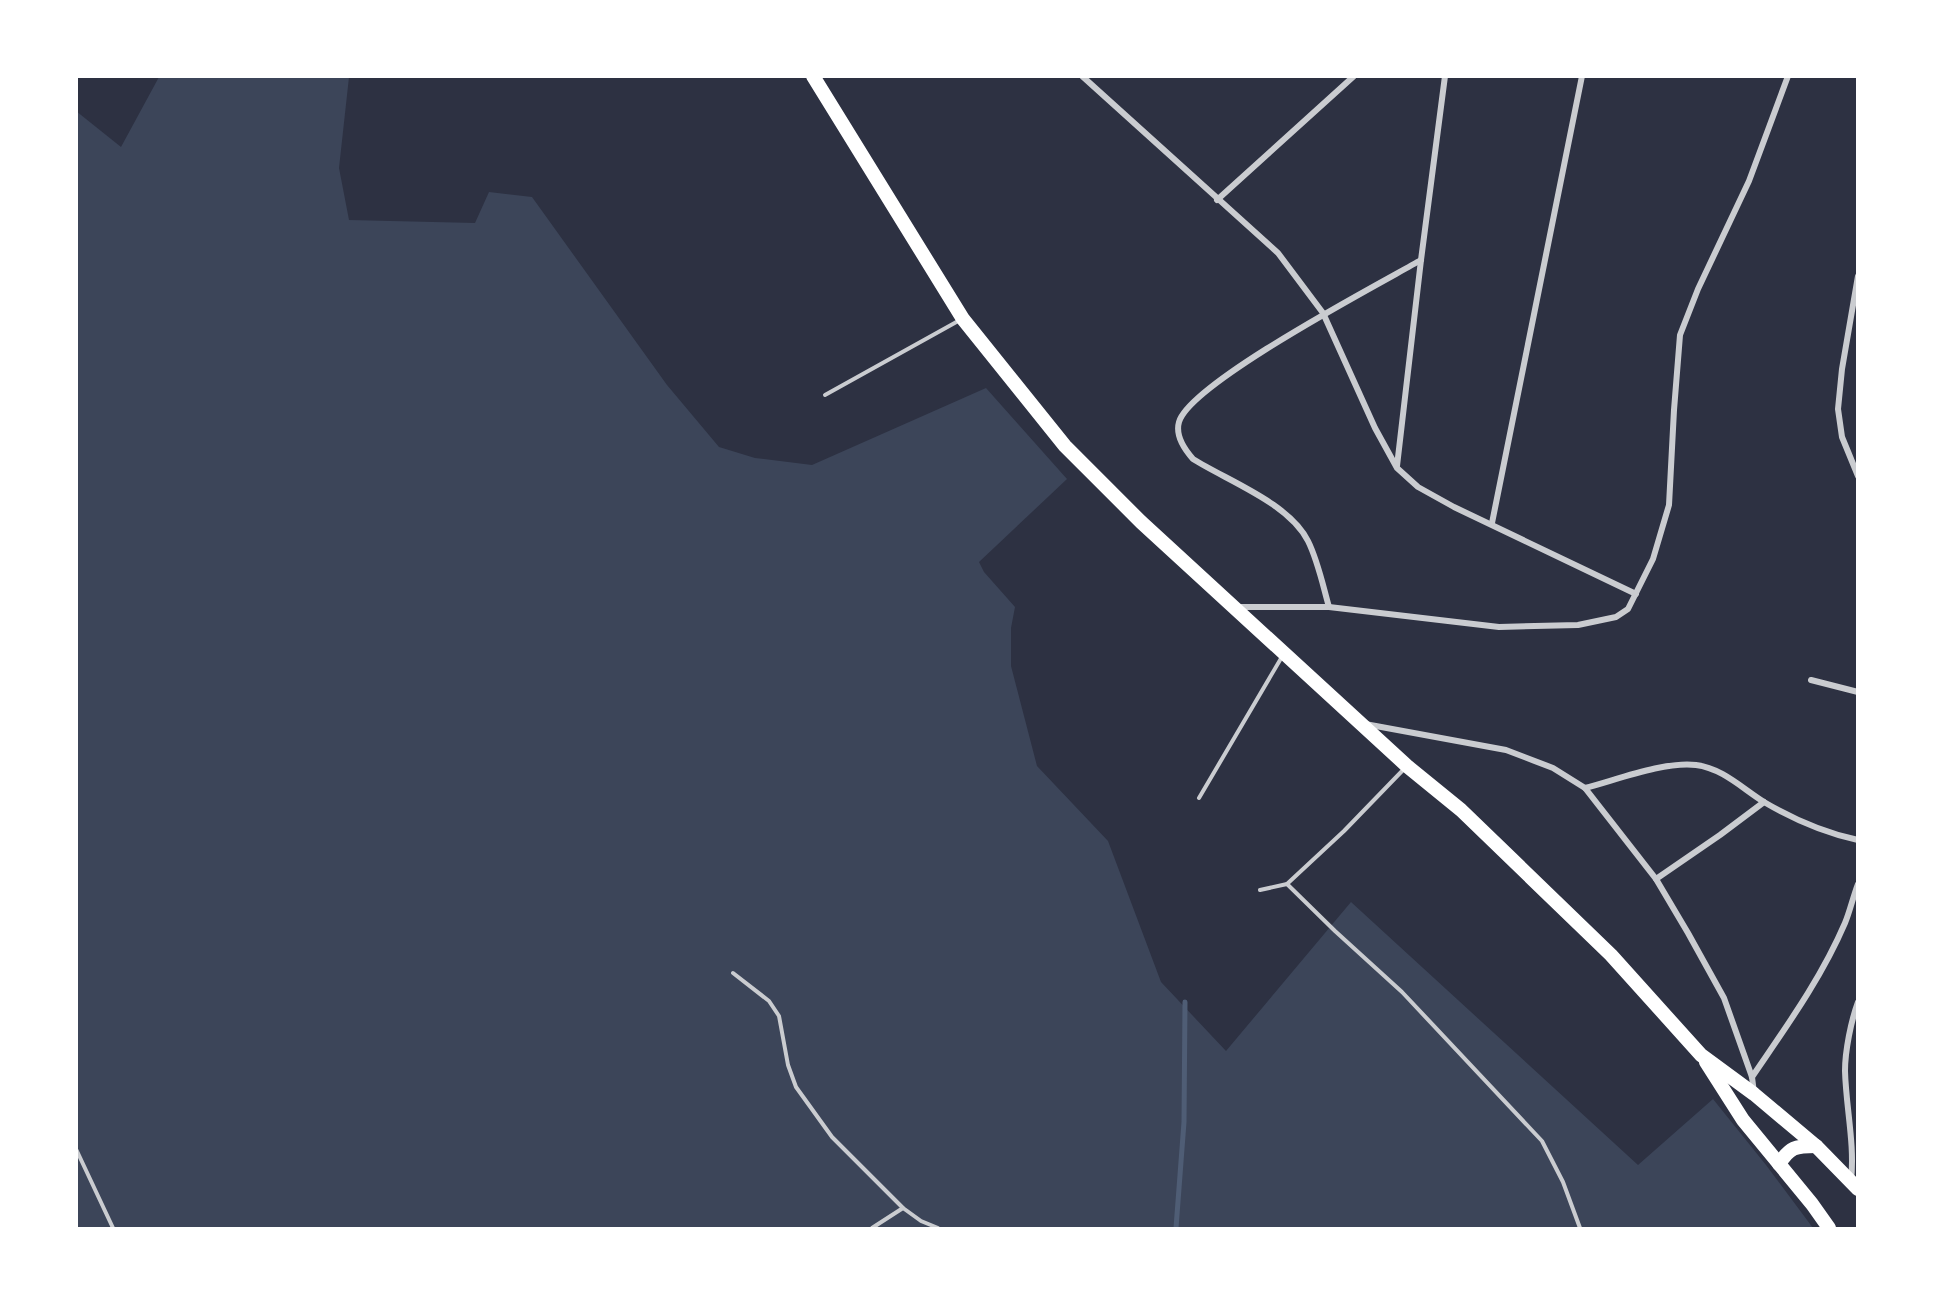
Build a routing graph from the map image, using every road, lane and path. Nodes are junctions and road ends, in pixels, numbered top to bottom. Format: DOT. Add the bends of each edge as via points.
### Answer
graph roads {
  1 [pos="813,76"];
  2 [pos="1082,76"];
  3 [pos="1354,76"];
  4 [pos="1445,76"];
  5 [pos="1582,76"];
  6 [pos="1788,76"];
  7 [pos="1217,200"];
  8 [pos="1421,260"];
  9 [pos="1857,276"];
  10 [pos="1323,313"];
  11 [pos="963,319"];
  12 [pos="825,396"];
  13 [pos="1397,468"];
  14 [pos="1857,476"];
  15 [pos="1492,523"];
  16 [pos="1636,594"];
  17 [pos="1236,607"];
  18 [pos="1329,607"];
  19 [pos="1285,652"];
  20 [pos="1811,680"];
  21 [pos="1857,692"];
  22 [pos="1361,723"];
  23 [pos="1407,766"];
  24 [pos="1585,788"];
  25 [pos="1199,798"];
  26 [pos="1764,802"];
  27 [pos="1857,840"];
  28 [pos="1656,879"];
  29 [pos="1287,884"];
  30 [pos="1857,884"];
  31 [pos="1260,890"];
  32 [pos="733,973"];
  33 [pos="1857,1002"];
  34 [pos="1701,1055"];
  35 [pos="1752,1077"];
  36 [pos="1754,1094"];
  37 [pos="1816,1146"];
  38 [pos="76,1149"];
  39 [pos="1779,1164"];
  40 [pos="1854,1186"];
  41 [pos="903,1208"];
  42 [pos="113,1228"];
  43 [pos="872,1228"];
  44 [pos="938,1228"];
  45 [pos="1580,1228"];
  46 [pos="1829,1228"];
  1 -- 11 [label="highway"];
  2 -- 7 [label="street"];
  3 -- 7 [label="street"];
  4 -- 8 [label="street"];
  5 -- 15 [label="street"];
  6 -- 16 [label="street" via="1749,181 1680,335 1670,505 1653,559"];
  7 -- 10 [label="street" via="1278,253"];
  8 -- 10 [label="street"];
  8 -- 13 [label="street"];
  9 -- 14 [label="street" via="1838,410 1842,437"];
  10 -- 13 [label="street"];
  10 -- 18 [label="street" via="1221,380 1188,408 1179,422 1179,435 1193,459 1291,518 1308,540"];
  11 -- 12 [label="lane"];
  11 -- 17 [label="highway" via="1065,446 1141,522"];
  13 -- 15 [label="street" via="1418,487"];
  15 -- 16 [label="street"];
  16 -- 18 [label="street" via="1628,609 1616,617 1578,625 1499,627"];
  17 -- 18 [label="street"];
  17 -- 19 [label="highway"];
  19 -- 22 [label="highway"];
  19 -- 25 [label="lane"];
  20 -- 21 [label="street"];
  22 -- 23 [label="highway"];
  22 -- 24 [label="street" via="1506,750 1553,768"];
  23 -- 29 [label="lane"];
  23 -- 34 [label="highway" via="1461,810 1611,955"];
  24 -- 26 [label="street" via="1671,765 1697,765 1719,772"];
  24 -- 28 [label="street"];
  26 -- 27 [label="street" via="1798,820"];
  26 -- 28 [label="street"];
  28 -- 35 [label="street" via="1724,998"];
  29 -- 31 [label="lane"];
  29 -- 45 [label="lane" via="1402,992 1542,1141"];
  30 -- 35 [label="street" via="1846,921 1822,972"];
  32 -- 41 [label="lane" via="769,1001 779,1016 796,1087 826,1128"];
  33 -- 40 [label="street" via="1845,1069"];
  34 -- 36 [label="highway"];
  34 -- 39 [label="highway" via="1743,1120"];
  35 -- 36 [label="street"];
  36 -- 37 [label="highway"];
  37 -- 39 [label="highway" via="1798,1146 1787,1152"];
  37 -- 40 [label="highway"];
  38 -- 42 [label="lane"];
  39 -- 46 [label="highway"];
  41 -- 43 [label="lane"];
  41 -- 44 [label="lane"];
}
